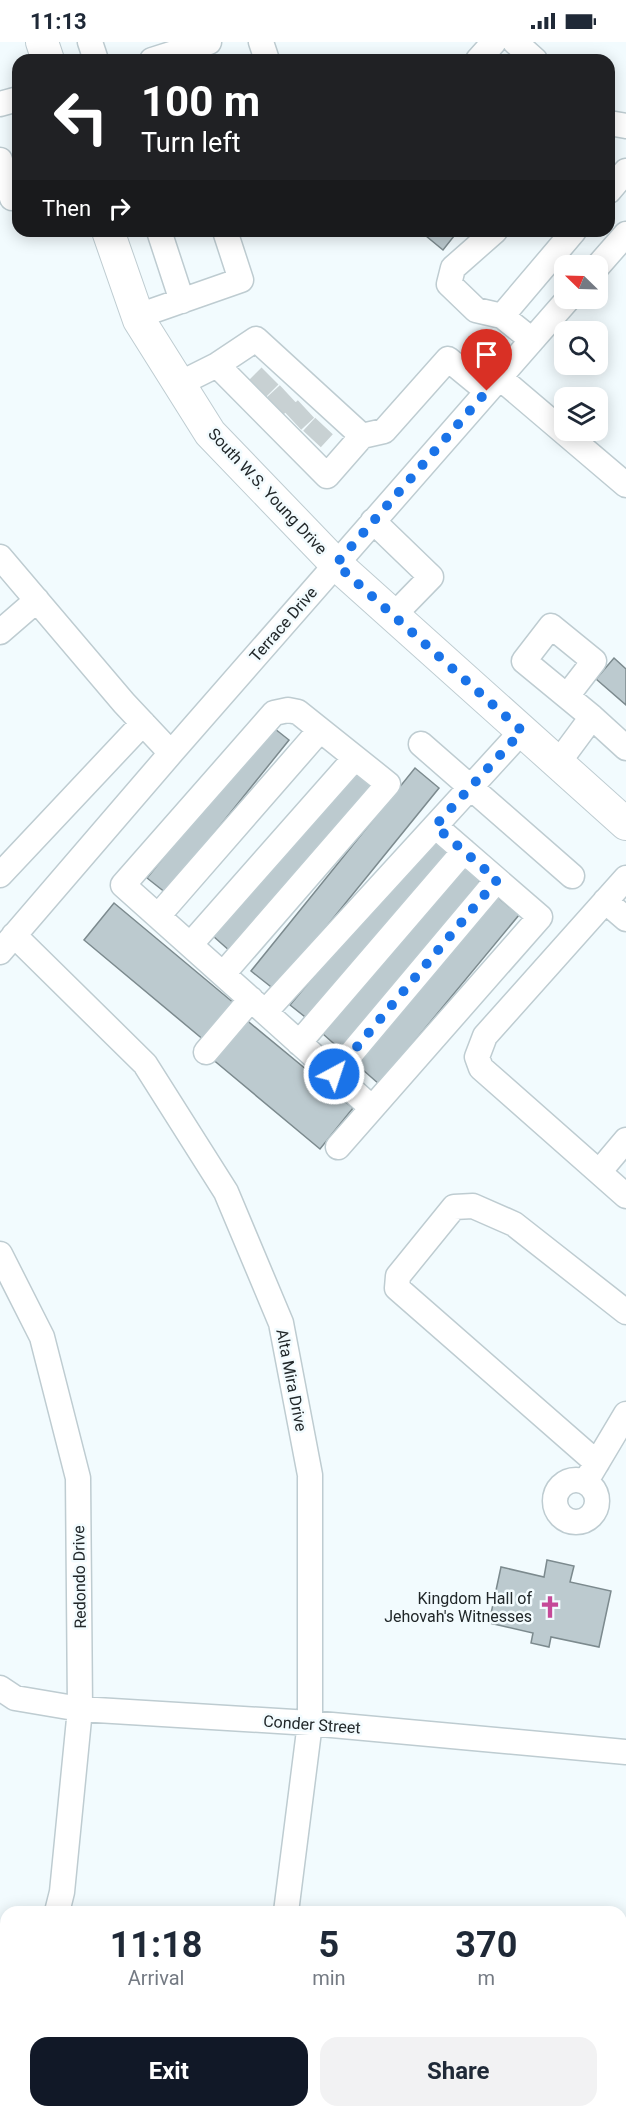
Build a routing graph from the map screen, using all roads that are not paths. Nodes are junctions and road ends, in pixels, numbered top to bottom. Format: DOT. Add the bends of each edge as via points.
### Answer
graph roads {
  1 [pos="494,42"];
  2 [pos="515,42"];
  3 [pos="204,43"];
  4 [pos="175,54"];
  5 [pos="483,54"];
  6 [pos="528,54"];
  7 [pos="0,160"];
  8 [pos="626,171"];
  9 [pos="615,183"];
  10 [pos="10,198"];
  11 [pos="626,234"];
  12 [pos="110,237"];
  13 [pos="161,237"];
  14 [pos="227,237"];
  15 [pos="488,237"];
  16 [pos="569,237"];
  17 [pos="608,255"];
  18 [pos="182,301"];
  19 [pos="559,309"];
  20 [pos="138,316"];
  21 [pos="502,316"];
  22 [pos="532,340"];
  23 [pos="217,365"];
  24 [pos="265,381"];
  25 [pos="179,384"];
  26 [pos="493,384"];
  27 [pos="291,407"];
  28 [pos="318,432"];
  29 [pos="362,436"];
  30 [pos="626,485"];
  31 [pos="373,521"];
  32 [pos="0,557"];
  33 [pos="336,564"];
  34 [pos="37,600"];
  35 [pos="393,616"];
  36 [pos="0,632"];
  37 [pos="567,696"];
  38 [pos="592,717"];
  39 [pos="143,723"];
  40 [pos="320,730"];
  41 [pos="522,731"];
  42 [pos="623,739"];
  43 [pos="421,744"];
  44 [pos="171,753"];
  45 [pos="355,758"];
  46 [pos="558,763"];
  47 [pos="471,787"];
  48 [pos="626,825"];
  49 [pos="435,826"];
  50 [pos="464,851"];
  51 [pos="0,875"];
  52 [pos="572,876"];
  53 [pos="626,878"];
  54 [pos="497,880"];
  55 [pos="605,901"];
  56 [pos="158,916"];
  57 [pos="626,919"];
  58 [pos="7,944"];
  59 [pos="190,945"];
  60 [pos="223,974"];
  61 [pos="258,1006"];
  62 [pos="299,1043"];
  63 [pos="206,1052"];
  64 [pos="334,1074"];
  65 [pos="372,1108"];
  66 [pos="626,1140"];
  67 [pos="338,1147"];
  68 [pos="599,1172"];
  69 [pos="626,1196"];
  70 [pos="0,1254"];
  71 [pos="626,1312"];
  72 [pos="626,1414"];
  73 [pos="0,1688"];
  74 [pos="80,1709"];
  75 [pos="310,1723"];
  76 [pos="626,1752"];
  77 [pos="58,1906"];
  78 [pos="287,1906"];
  1 -- 5 [label="street"];
  2 -- 6 [label="street"];
  3 -- 4 [label="street"];
  7 -- 10 [label="street"];
  8 -- 9 [label="street"];
  11 -- 17 [label="street"];
  12 -- 20 [label="main road, South W.S. Young Drive"];
  13 -- 18 [label="street"];
  14 -- 18 [label="street" via="241,280"];
  15 -- 21 [label="street" via="453,268 449,284 476,310"];
  16 -- 21 [label="street"];
  18 -- 20 [label="street"];
  19 -- 22 [label="street, Terrace Drive"];
  20 -- 25 [label="main road, South W.S. Young Drive"];
  21 -- 22 [label="street"];
  22 -- 26 [label="street, Terrace Drive"];
  23 -- 24 [label="street"];
  23 -- 24 [label="street" via="256,339"];
  23 -- 25 [label="street"];
  24 -- 27 [label="street"];
  24 -- 27 [label="street"];
  25 -- 33 [label="main road, South W.S. Young Drive" via="210,433"];
  26 -- 29 [label="street" via="448,359 384,430"];
  26 -- 30 [label="street"];
  26 -- 31 [label="street, Terrace Drive"];
  27 -- 28 [label="street"];
  27 -- 28 [label="street"];
  28 -- 29 [label="street"];
  28 -- 29 [label="street" via="327,476"];
  31 -- 33 [label="street, Terrace Drive"];
  31 -- 35 [label="street" via="431,577"];
  32 -- 34 [label="street"];
  33 -- 35 [label="main road, South W.S. Young Drive"];
  33 -- 44 [label="street, Terrace Drive"];
  34 -- 36 [label="street"];
  34 -- 39 [label="street"];
  35 -- 41 [label="main road, South W.S. Young Drive"];
  37 -- 38 [label="street"];
  38 -- 42 [label="street"];
  38 -- 46 [label="street"];
  39 -- 44 [label="street"];
  39 -- 51 [label="street"];
  40 -- 45 [label="street"];
  40 -- 56 [label="street"];
  40 -- 56 [label="street" via="298,712 274,712 123,885"];
  41 -- 46 [label="main road, South W.S. Young Drive"];
  41 -- 47 [label="street"];
  43 -- 47 [label="street"];
  44 -- 58 [label="street, Terrace Drive"];
  45 -- 59 [label="street"];
  45 -- 60 [label="street" via="388,784"];
  46 -- 48 [label="main road, South W.S. Young Drive"];
  47 -- 49 [label="street"];
  47 -- 52 [label="street"];
  49 -- 50 [label="street"];
  49 -- 61 [label="street"];
  50 -- 54 [label="street"];
  50 -- 62 [label="street"];
  53 -- 55 [label="street"];
  54 -- 64 [label="street"];
  54 -- 65 [label="street" via="540,916"];
  55 -- 57 [label="street"];
  55 -- 68 [label="street" via="485,1036 477,1057 481,1068"];
  56 -- 59 [label="street"];
  58 -- 75 [label="street, Alta Mira Drive" via="145,1064 226,1191 281,1323 310,1475"];
  59 -- 60 [label="street"];
  60 -- 61 [label="street"];
  61 -- 62 [label="street"];
  61 -- 63 [label="street"];
  62 -- 64 [label="street"];
  64 -- 65 [label="street"];
  65 -- 67 [label="street"];
  66 -- 68 [label="street"];
  68 -- 69 [label="street"];
  70 -- 74 [label="street, Redondo Drive" via="42,1337 78,1478"];
  71 -- 72 [label="street" via="514,1224 473,1206 454,1207 398,1276 397,1288 591,1473"];
  73 -- 74 [label="street, Conder Street" via="15,1698"];
  74 -- 75 [label="street, Conder Street"];
  74 -- 77 [label="street, Redondo Drive"];
  75 -- 76 [label="street, Conder Street"];
  75 -- 78 [label="street, Alta Mira Drive"];
}
